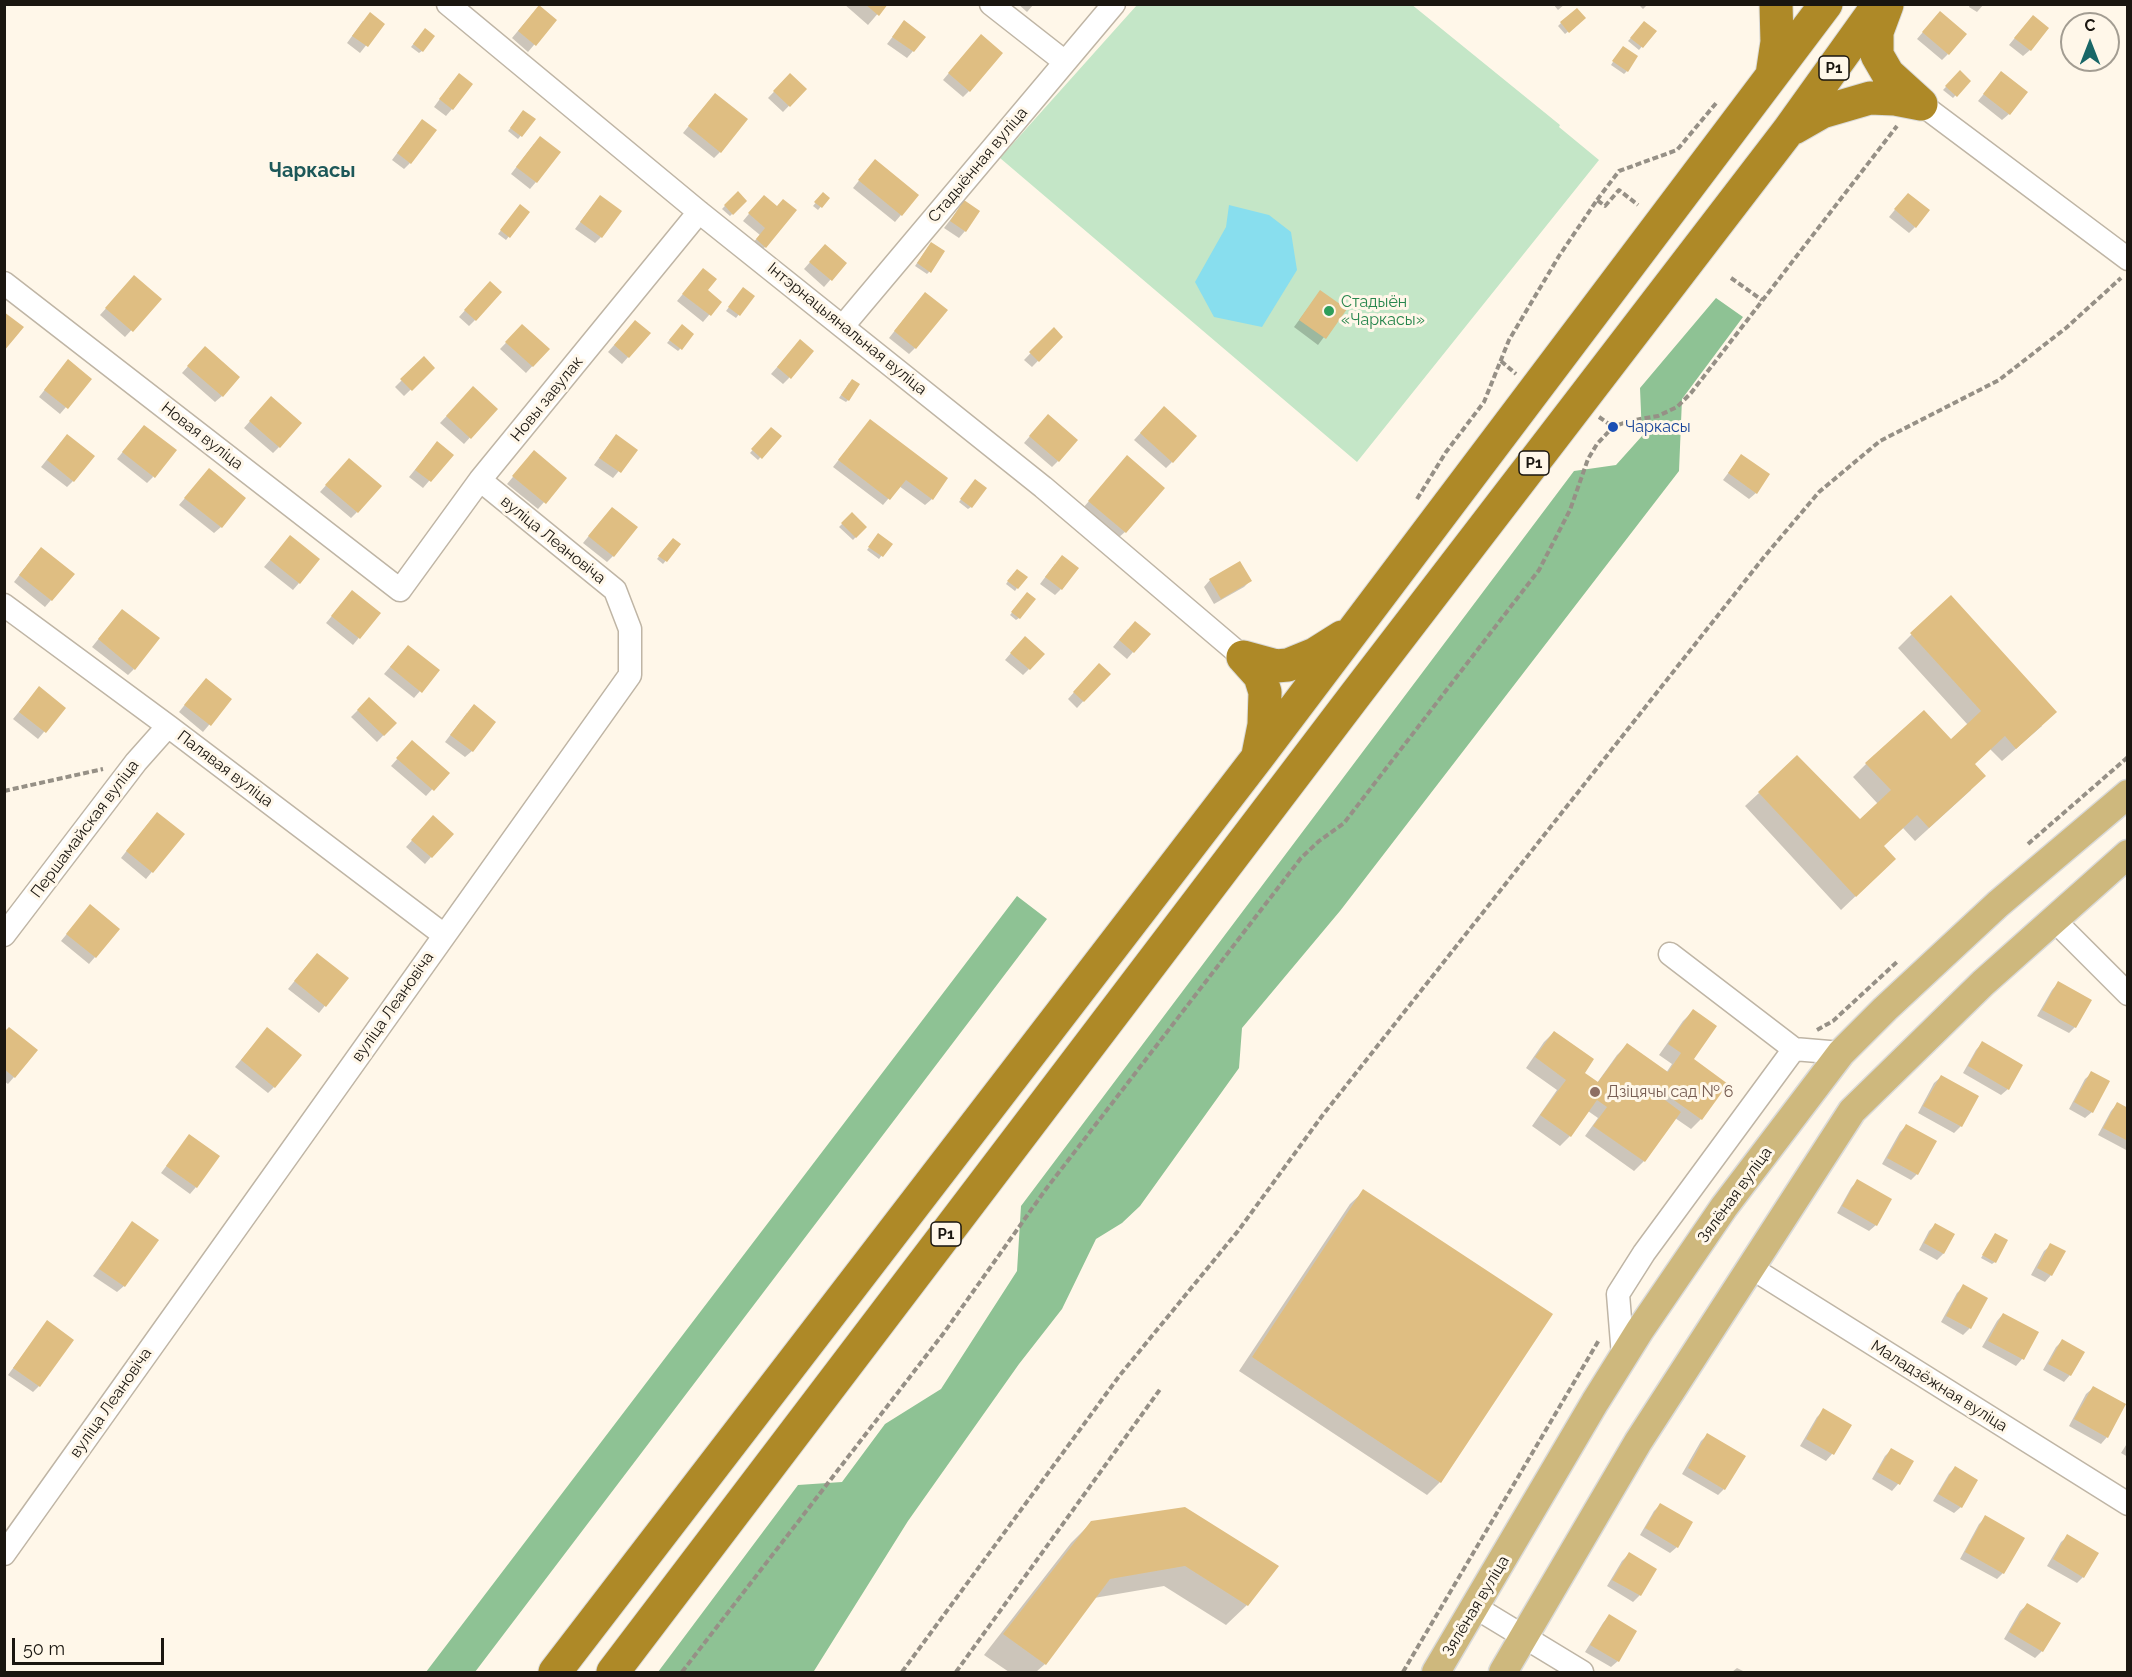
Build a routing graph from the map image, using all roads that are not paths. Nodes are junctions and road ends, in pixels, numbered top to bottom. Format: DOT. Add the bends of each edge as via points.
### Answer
graph roads {
  1 [pos="448,4"];
  2 [pos="991,4"];
  3 [pos="1114,4"];
  4 [pos="1776,4"];
  5 [pos="1826,4"];
  6 [pos="1880,4"];
  7 [pos="1887,4"];
  8 [pos="1065,62"];
  9 [pos="1772,77"];
  10 [pos="1909,115"];
  11 [pos="1788,131"];
  12 [pos="699,212"];
  13 [pos="2127,259"];
  14 [pos="4,283"];
  15 [pos="843,326"];
  16 [pos="480,480"];
  17 [pos="400,590"];
  18 [pos="4,605"];
  19 [pos="1361,620"];
  20 [pos="1243,657"];
  21 [pos="168,726"];
  22 [pos="1258,757"];
  23 [pos="2127,795"];
  24 [pos="2127,854"];
  25 [pos="2054,920"];
  26 [pos="4,935"];
  27 [pos="444,935"];
  28 [pos="1670,954"];
  29 [pos="2127,994"];
  30 [pos="1794,1049"];
  31 [pos="1841,1053"];
  32 [pos="1750,1267"];
  33 [pos="1623,1356"];
  34 [pos="2127,1504"];
  35 [pos="4,1554"];
  36 [pos="1475,1606"];
  37 [pos="1525,1636"];
  38 [pos="555,1672"];
  39 [pos="613,1672"];
  40 [pos="1436,1672"];
  41 [pos="1503,1672"];
  42 [pos="1582,1672"];
  1 -- 12 [label="street, Інтэрнацыянальная вуліца"];
  2 -- 8 [label="street"];
  3 -- 8 [label="street, Стадыённая вуліца"];
  4 -- 9 [label="highway" via="1777,42"];
  5 -- 9 [label="highway, Р1"];
  6 -- 11 [label="highway, Р1"];
  7 -- 10 [label="highway" via="1877,32 1877,55"];
  8 -- 15 [label="street, Стадыённая вуліца"];
  9 -- 19 [label="highway, Р1"];
  10 -- 11 [label="highway" via="1895,99 1870,98 1822,112"];
  10 -- 13 [label="street"];
  11 -- 39 [label="highway, Р1"];
  12 -- 15 [label="street, Інтэрнацыянальная вуліца"];
  12 -- 16 [label="street, Новы завулак"];
  14 -- 17 [label="street, Новая вуліца"];
  15 -- 20 [label="street, Інтэрнацыянальная вуліца" via="1043,487"];
  16 -- 17 [label="street, Новы завулак"];
  16 -- 27 [label="street, вуліца Леановіча" via="615,590 630,629 630,675"];
  18 -- 21 [label="street, Палявая вуліца"];
  19 -- 20 [label="highway" via="1338,640 1288,665 1276,666"];
  19 -- 22 [label="highway, Р1"];
  20 -- 22 [label="highway" via="1260,676 1265,692"];
  21 -- 26 [label="street, Першамайская вуліца"];
  21 -- 27 [label="street, Палявая вуліца"];
  22 -- 38 [label="highway, Р1"];
  23 -- 31 [label="main road, Зялёная вуліца" via="1998,904"];
  24 -- 25 [label="main road"];
  25 -- 29 [label="street"];
  25 -- 32 [label="main road" via="1851,1111"];
  27 -- 35 [label="street, вуліца Леановіча"];
  28 -- 30 [label="street"];
  30 -- 31 [label="street"];
  30 -- 33 [label="street" via="1618,1294"];
  31 -- 33 [label="main road, Зялёная вуліца" via="1724,1207"];
  32 -- 34 [label="street, Маладзёжная вуліца"];
  32 -- 37 [label="main road" via="1638,1442"];
  33 -- 36 [label="main road, Зялёная вуліца"];
  36 -- 37 [label="street"];
  36 -- 40 [label="main road, Зялёная вуліца"];
  37 -- 41 [label="main road"];
  37 -- 42 [label="street"];
}
